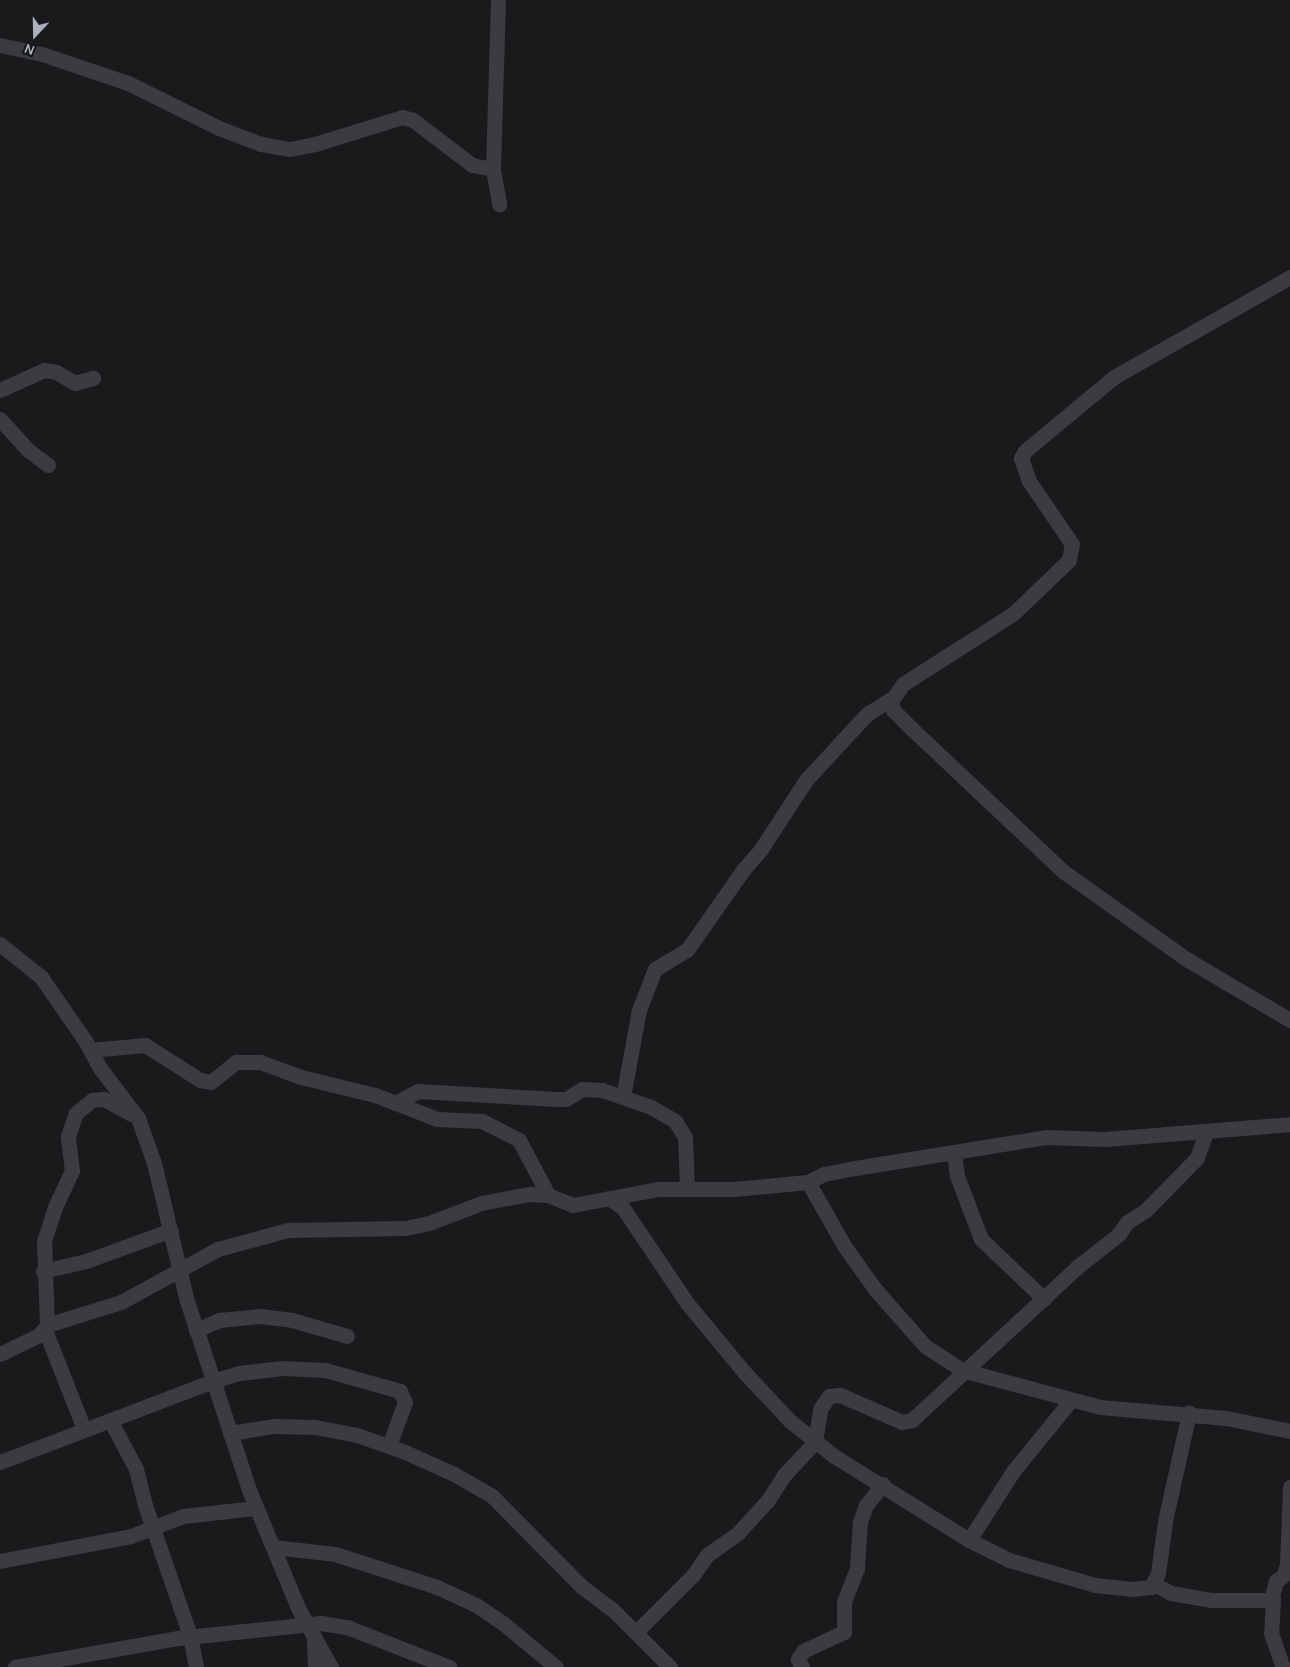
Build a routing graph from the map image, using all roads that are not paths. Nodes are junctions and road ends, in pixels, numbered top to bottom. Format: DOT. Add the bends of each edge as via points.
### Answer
graph roads {
  1 [pos="498,0"];
  2 [pos="0,45"];
  3 [pos="493,168"];
  4 [pos="499,204"];
  5 [pos="1290,277"];
  6 [pos="93,378"];
  7 [pos="0,390"];
  8 [pos="0,419"];
  9 [pos="48,465"];
  10 [pos="891,699"];
  11 [pos="0,944"];
  12 [pos="1290,1020"];
  13 [pos="90,1050"];
  14 [pos="623,1097"];
  15 [pos="395,1103"];
  16 [pos="138,1118"];
  17 [pos="1290,1124"];
  18 [pos="1206,1132"];
  19 [pos="954,1152"];
  20 [pos="808,1182"];
  21 [pos="688,1187"];
  22 [pos="548,1195"];
  23 [pos="609,1198"];
  24 [pos="171,1230"];
  25 [pos="180,1268"];
  26 [pos="43,1271"];
  27 [pos="1044,1299"];
  28 [pos="46,1327"];
  29 [pos="196,1330"];
  30 [pos="348,1336"];
  31 [pos="0,1354"];
  32 [pos="966,1373"];
  33 [pos="213,1381"];
  34 [pos="1071,1400"];
  35 [pos="1190,1414"];
  36 [pos="110,1420"];
  37 [pos="84,1429"];
  38 [pos="1290,1431"];
  39 [pos="230,1433"];
  40 [pos="815,1442"];
  41 [pos="389,1446"];
  42 [pos="0,1462"];
  43 [pos="883,1484"];
  44 [pos="1290,1487"];
  45 [pos="256,1508"];
  46 [pos="153,1529"];
  47 [pos="969,1540"];
  48 [pos="273,1547"];
  49 [pos="1289,1559"];
  50 [pos="0,1561"];
  51 [pos="1154,1584"];
  52 [pos="1272,1598"];
  53 [pos="305,1624"];
  54 [pos="636,1632"];
  55 [pos="190,1636"];
  56 [pos="314,1641"];
  57 [pos="106,1660"];
  58 [pos="15,1667"];
  59 [pos="196,1667"];
  60 [pos="315,1667"];
  61 [pos="331,1667"];
  62 [pos="449,1667"];
  63 [pos="556,1667"];
  64 [pos="670,1667"];
  65 [pos="802,1667"];
  66 [pos="1283,1667"];
  1 -- 3 [label="street"];
  2 -- 3 [label="street" via="42,54 128,83 226,131 261,144 290,149 402,117 413,120 472,165"];
  3 -- 4 [label="street"];
  5 -- 10 [label="street" via="1114,377 1025,451 1021,458 1029,481 1072,544 1069,560 1014,613 903,684"];
  6 -- 7 [label="street" via="74,383 56,372 44,370"];
  8 -- 9 [label="street" via="28,450"];
  10 -- 12 [label="street" via="893,710 911,728 1064,872 1180,955"];
  10 -- 14 [label="street" via="867,714 806,780 761,849 742,870 687,950 655,970 639,1010"];
  11 -- 13 [label="street" via="41,977"];
  13 -- 15 [label="street" via="145,1045 200,1080 211,1082 236,1062 260,1062"];
  13 -- 16 [label="street"];
  14 -- 15 [label="street" via="591,1088 556,1099 418,1090"];
  14 -- 21 [label="street" via="666,1114 680,1126 688,1153"];
  15 -- 22 [label="street" via="437,1119 482,1120 512,1135 529,1155"];
  16 -- 24 [label="street" via="154,1163"];
  16 -- 26 [label="street" via="104,1099 92,1100 76,1113 68,1136 73,1167 48,1228"];
  17 -- 18 [label="street"];
  18 -- 19 [label="street" via="1105,1139 1046,1137"];
  18 -- 27 [label="street" via="1200,1155 1194,1162 1146,1210 1127,1222 1119,1234"];
  19 -- 20 [label="street" via="838,1171"];
  19 -- 27 [label="street" via="958,1176 981,1238"];
  20 -- 21 [label="street" via="734,1189"];
  20 -- 32 [label="street" via="854,1261 875,1289 925,1346"];
  21 -- 23 [label="street" via="637,1191"];
  22 -- 23 [label="street" via="574,1205"];
  22 -- 25 [label="street" via="529,1194 481,1203 429,1224 405,1228 288,1230 224,1247"];
  23 -- 40 [label="street" via="623,1208 687,1302 744,1372"];
  24 -- 25 [label="street"];
  24 -- 26 [label="street" via="86,1261"];
  25 -- 28 [label="street" via="113,1305"];
  25 -- 29 [label="street"];
  26 -- 28 [label="street"];
  27 -- 32 [label="street"];
  28 -- 31 [label="street"];
  28 -- 37 [label="street"];
  29 -- 30 [label="street" via="219,1320 260,1316 292,1320"];
  29 -- 33 [label="street"];
  32 -- 34 [label="street"];
  32 -- 40 [label="street" via="908,1423 832,1394 820,1409"];
  33 -- 36 [label="street"];
  33 -- 39 [label="street"];
  33 -- 41 [label="street" via="256,1370 310,1369 390,1386 400,1390 405,1402"];
  34 -- 35 [label="street" via="1122,1410"];
  34 -- 47 [label="street" via="1014,1470"];
  35 -- 38 [label="street" via="1242,1420"];
  35 -- 51 [label="street"];
  36 -- 37 [label="street"];
  36 -- 46 [label="street" via="136,1469"];
  37 -- 42 [label="street"];
  39 -- 41 [label="street" via="274,1426 316,1427"];
  39 -- 45 [label="street"];
  40 -- 43 [label="street"];
  40 -- 54 [label="street" via="784,1475 747,1524 707,1555 693,1575"];
  41 -- 54 [label="street" via="454,1474 492,1496 581,1586"];
  43 -- 47 [label="street"];
  43 -- 65 [label="street" via="866,1505 860,1522 857,1568 844,1602 844,1632 802,1652 798,1659"];
  44 -- 49 [label="street"];
  45 -- 46 [label="street" via="184,1516 160,1523"];
  45 -- 48 [label="street"];
  46 -- 50 [label="street" via="124,1538"];
  46 -- 55 [label="street"];
  47 -- 51 [label="street" via="1009,1560 1072,1580 1132,1589 1148,1588"];
  48 -- 53 [label="street"];
  48 -- 63 [label="street" via="335,1554 437,1587 504,1624"];
  49 -- 52 [label="street" via="1285,1573 1275,1584"];
  51 -- 52 [label="street" via="1165,1591 1211,1600"];
  52 -- 66 [label="street" via="1271,1633"];
  53 -- 55 [label="street"];
  53 -- 56 [label="street"];
  53 -- 62 [label="street" via="329,1623 346,1627"];
  54 -- 64 [label="street"];
  55 -- 57 [label="street"];
  55 -- 59 [label="street"];
  56 -- 60 [label="street"];
  56 -- 61 [label="street"];
  57 -- 58 [label="street"];
}
